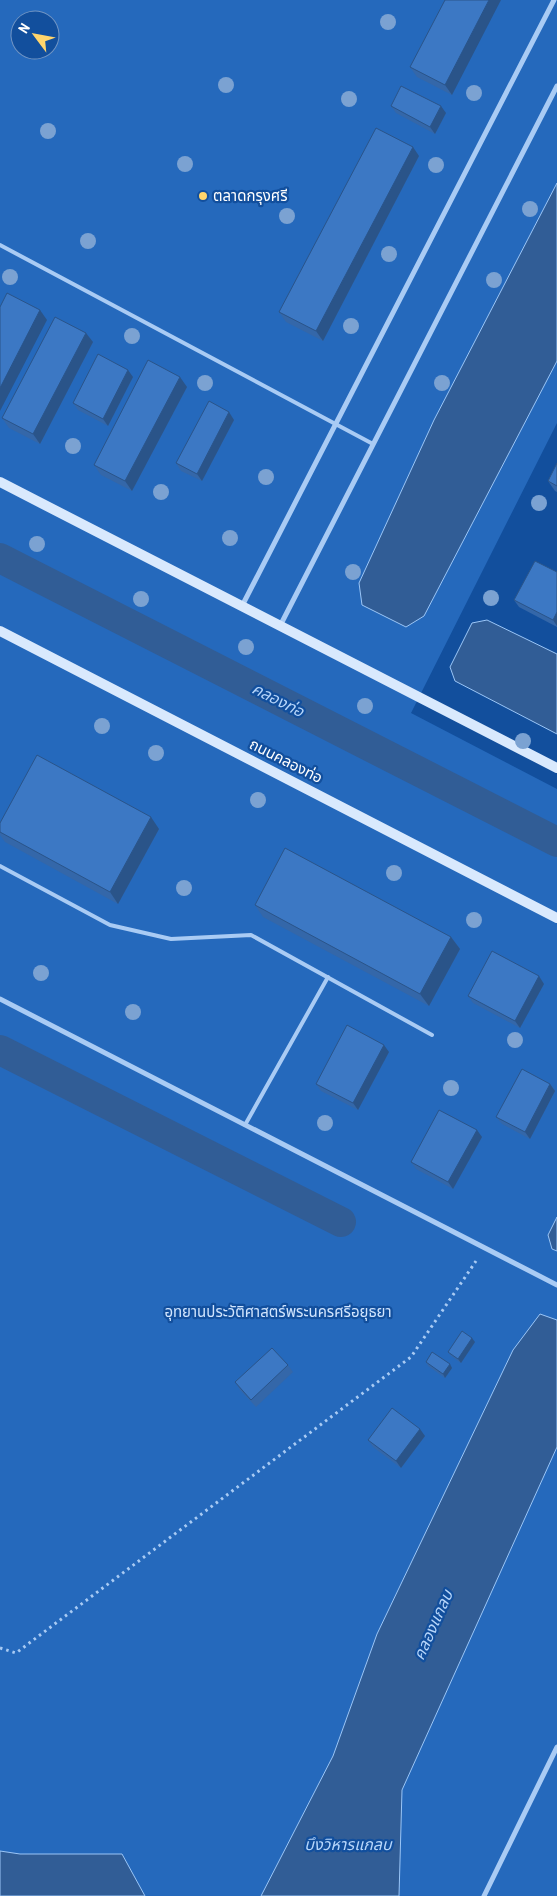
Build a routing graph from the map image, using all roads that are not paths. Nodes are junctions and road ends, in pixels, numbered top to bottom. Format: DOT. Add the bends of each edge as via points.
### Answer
graph roads {
  1 [pos="554,0"];
  2 [pos="557,86"];
  3 [pos="0,245"];
  4 [pos="335,424"];
  5 [pos="373,444"];
  6 [pos="0,482"];
  7 [pos="241,606"];
  8 [pos="280,626"];
  9 [pos="0,631"];
  10 [pos="557,768"];
  11 [pos="0,866"];
  12 [pos="557,918"];
  13 [pos="328,976"];
  14 [pos="0,999"];
  15 [pos="432,1035"];
  16 [pos="246,1125"];
  17 [pos="557,1286"];
  18 [pos="557,1747"];
  19 [pos="484,1896"];
  1 -- 4 [label="street"];
  2 -- 5 [label="street"];
  3 -- 4 [label="lane"];
  4 -- 5 [label="lane"];
  4 -- 7 [label="street"];
  5 -- 8 [label="street"];
  6 -- 7 [label="street"];
  7 -- 8 [label="street"];
  8 -- 10 [label="street"];
  9 -- 12 [label="street, ถนนคลองท่อ"];
  11 -- 13 [label="lane" via="110,925 171,939 251,934"];
  13 -- 15 [label="lane"];
  13 -- 16 [label="lane"];
  14 -- 16 [label="street"];
  16 -- 17 [label="street"];
  18 -- 19 [label="street"];
}
